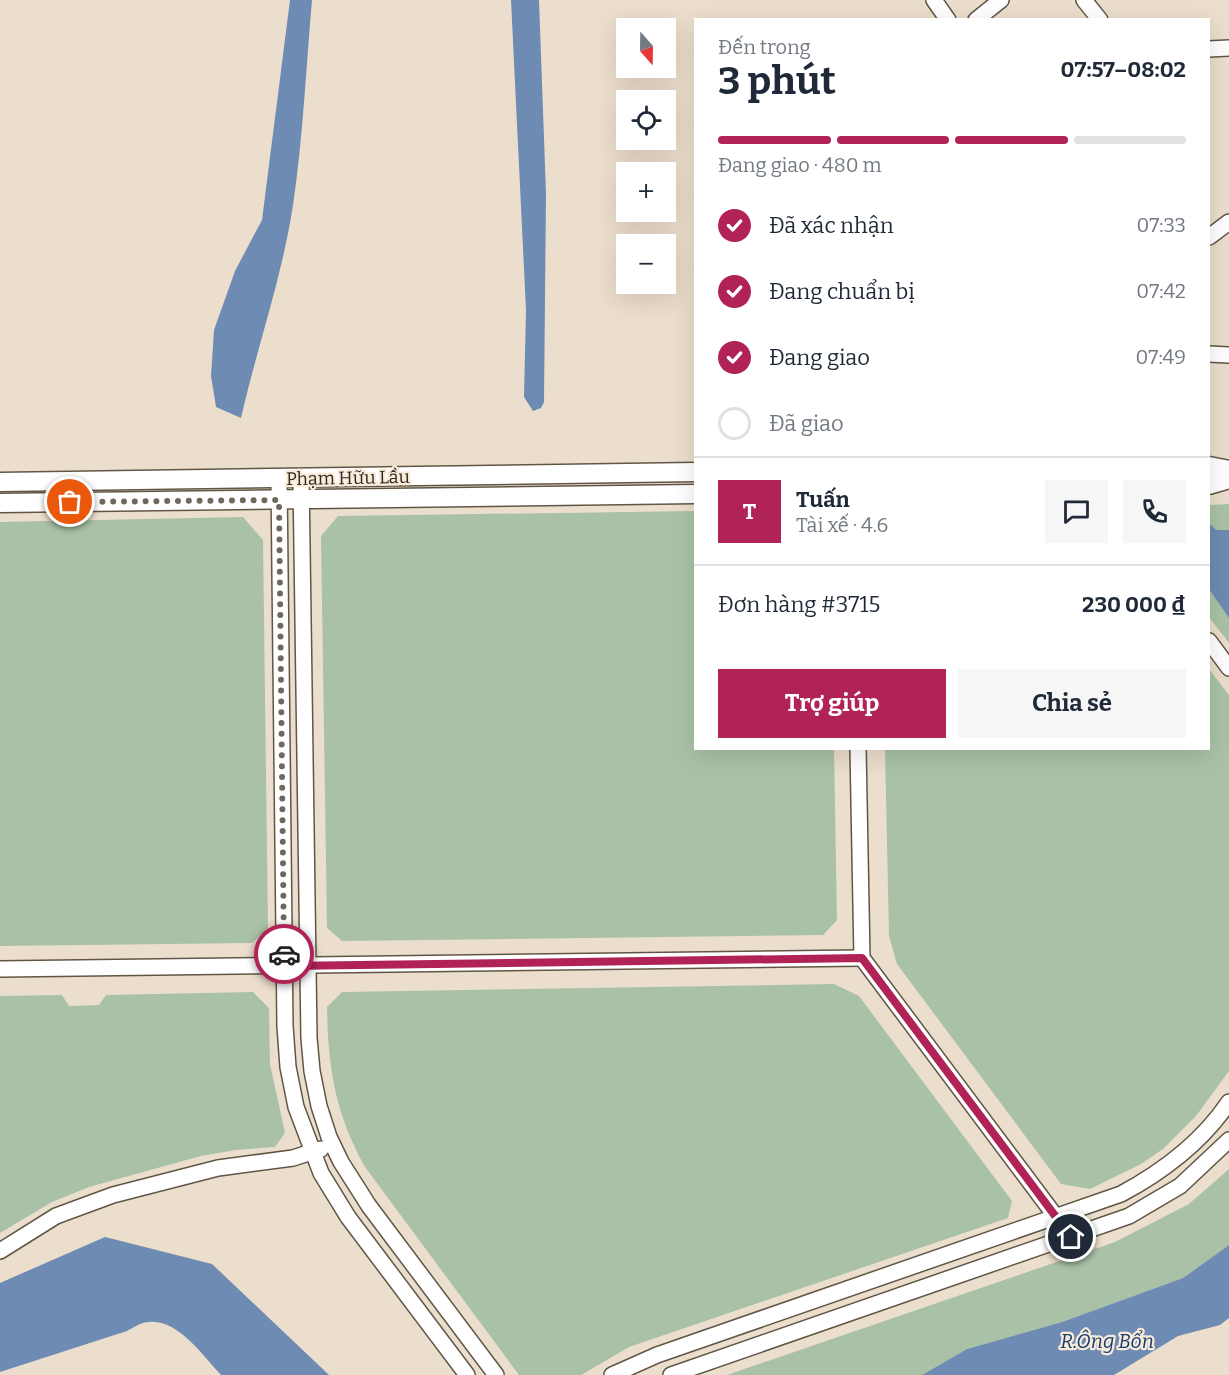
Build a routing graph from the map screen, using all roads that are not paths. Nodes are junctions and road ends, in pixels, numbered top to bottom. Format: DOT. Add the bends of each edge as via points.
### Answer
graph roads {
  1 [pos="933,0"];
  2 [pos="1001,0"];
  3 [pos="1084,0"];
  4 [pos="946,18"];
  5 [pos="978,18"];
  6 [pos="1098,18"];
  7 [pos="1229,48"];
  8 [pos="1210,49"];
  9 [pos="1229,222"];
  10 [pos="1210,236"];
  11 [pos="1210,354"];
  12 [pos="1229,355"];
  13 [pos="1210,466"];
  14 [pos="1229,470"];
  15 [pos="694,472"];
  16 [pos="279,478"];
  17 [pos="301,478"];
  18 [pos="1229,479"];
  19 [pos="0,482"];
  20 [pos="1210,485"];
  21 [pos="694,494"];
  22 [pos="279,500"];
  23 [pos="302,500"];
  24 [pos="0,503"];
  25 [pos="1210,642"];
  26 [pos="1229,668"];
  27 [pos="858,750"];
  28 [pos="862,958"];
  29 [pos="285,966"];
  30 [pos="308,966"];
  31 [pos="0,969"];
  32 [pos="1229,1102"];
  33 [pos="1229,1140"];
  34 [pos="332,1144"];
  35 [pos="311,1152"];
  36 [pos="1057,1218"];
  37 [pos="1071,1237"];
  38 [pos="0,1251"];
  39 [pos="467,1375"];
  40 [pos="496,1375"];
  41 [pos="612,1375"];
  42 [pos="671,1375"];
  1 -- 4 [label="street"];
  2 -- 5 [label="street"];
  3 -- 6 [label="street"];
  7 -- 8 [label="street"];
  9 -- 10 [label="street"];
  11 -- 12 [label="street"];
  13 -- 14 [label="main road"];
  15 -- 17 [label="main road, Phạm Hữu Lầu"];
  16 -- 17 [label="main road, Phạm Hữu Lầu"];
  16 -- 19 [label="main road, Phạm Hữu Lầu"];
  16 -- 22 [label="street"];
  17 -- 23 [label="street"];
  18 -- 20 [label="main road"];
  21 -- 23 [label="main road, Phạm Hữu Lầu"];
  22 -- 23 [label="main road, Phạm Hữu Lầu"];
  22 -- 24 [label="main road, Phạm Hữu Lầu"];
  22 -- 29 [label="street"];
  23 -- 30 [label="street"];
  25 -- 26 [label="street"];
  27 -- 28 [label="street"];
  28 -- 30 [label="street"];
  28 -- 36 [label="street"];
  29 -- 30 [label="street"];
  29 -- 31 [label="street"];
  29 -- 35 [label="street" via="288,1067"];
  30 -- 34 [label="street" via="312,1071"];
  32 -- 36 [label="street" via="1191,1147 1158,1173 1121,1194"];
  33 -- 37 [label="street" via="1196,1173 1163,1197 1129,1216"];
  34 -- 35 [label="street"];
  34 -- 40 [label="street" via="364,1198"];
  35 -- 38 [label="street" via="219,1168 113,1195 56,1216"];
  35 -- 39 [label="street" via="348,1217"];
  36 -- 37 [label="street"];
  36 -- 41 [label="street" via="657,1355"];
  37 -- 42 [label="street"];
}
